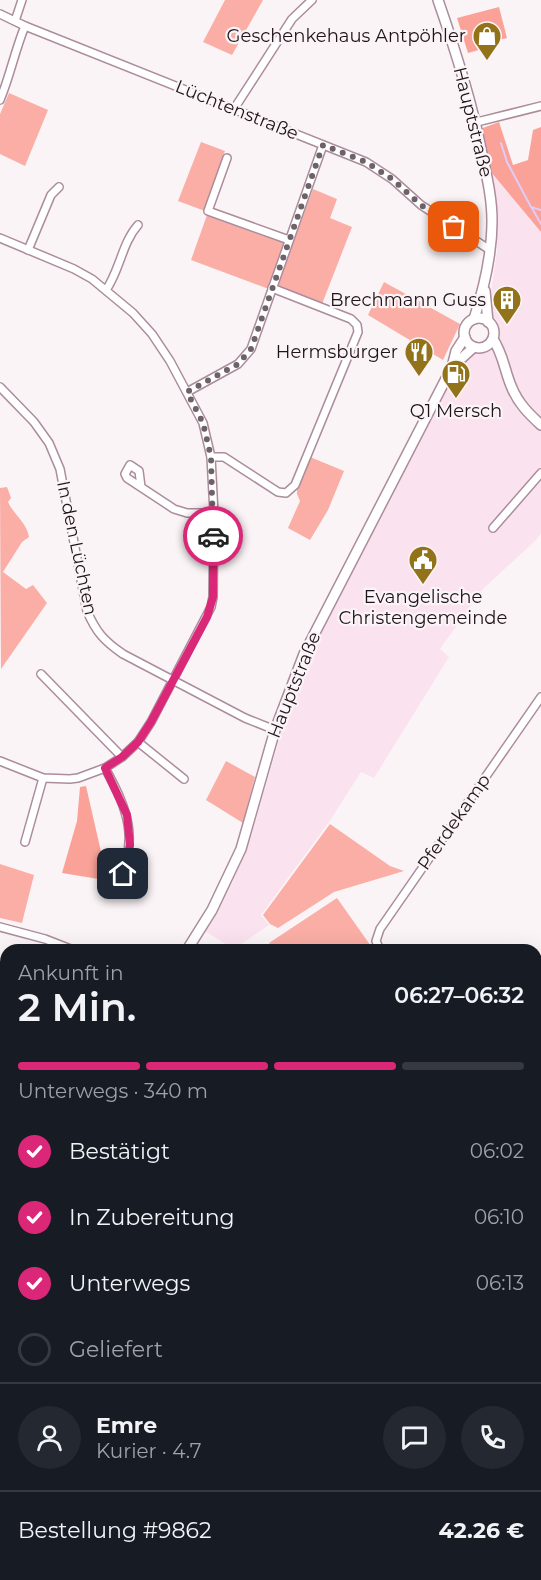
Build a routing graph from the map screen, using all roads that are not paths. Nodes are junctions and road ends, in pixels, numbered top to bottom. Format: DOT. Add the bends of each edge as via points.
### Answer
graph roads {
  1 [pos="22,0"];
  2 [pos="312,0"];
  3 [pos="438,0"];
  4 [pos="0,14"];
  5 [pos="15,21"];
  6 [pos="25,26"];
  7 [pos="0,100"];
  8 [pos="541,106"];
  9 [pos="234,109"];
  10 [pos="477,122"];
  11 [pos="323,145"];
  12 [pos="227,158"];
  13 [pos="58,186"];
  14 [pos="138,225"];
  15 [pos="0,238"];
  16 [pos="289,240"];
  17 [pos="28,250"];
  18 [pos="490,250"];
  19 [pos="484,282"];
  20 [pos="272,288"];
  21 [pos="106,290"];
  22 [pos="474,319"];
  23 [pos="488,322"];
  24 [pos="465,337"];
  25 [pos="493,339"];
  26 [pos="477,347"];
  27 [pos="504,363"];
  28 [pos="452,367"];
  29 [pos="0,387"];
  30 [pos="187,392"];
  31 [pos="541,425"];
  32 [pos="211,457"];
  33 [pos="541,472"];
  34 [pos="141,487"];
  35 [pos="213,513"];
  36 [pos="493,528"];
  37 [pos="41,674"];
  38 [pos="174,681"];
  39 [pos="541,697"];
  40 [pos="274,730"];
  41 [pos="138,742"];
  42 [pos="122,757"];
  43 [pos="0,761"];
  44 [pos="105,768"];
  45 [pos="43,778"];
  46 [pos="184,778"];
  47 [pos="25,842"];
  48 [pos="119,886"];
  49 [pos="0,927"];
  50 [pos="54,944"];
  51 [pos="190,944"];
  52 [pos="377,944"];
  1 -- 5 [label="street"];
  2 -- 9 [label="street" via="292,19"];
  3 -- 10 [label="main road, Hauptstraße"];
  4 -- 5 [label="street, Lüchtenstraße"];
  5 -- 6 [label="street, Lüchtenstraße"];
  6 -- 7 [label="street"];
  6 -- 9 [label="street, Lüchtenstraße"];
  8 -- 10 [label="street"];
  9 -- 11 [label="street, Lüchtenstraße"];
  10 -- 18 [label="main road, Hauptstraße" via="489,183"];
  11 -- 16 [label="street"];
  11 -- 18 [label="street, Lüchtenstraße" via="366,162 421,205"];
  12 -- 16 [label="street" via="208,211"];
  13 -- 17 [label="street"];
  14 -- 21 [label="street"];
  15 -- 17 [label="street"];
  16 -- 20 [label="street"];
  17 -- 21 [label="street" via="74,269"];
  18 -- 19 [label="main road, Hauptstraße"];
  19 -- 22 [label="main road, Hauptstraße"];
  19 -- 23 [label="main road, Hauptstraße"];
  20 -- 30 [label="street" via="245,357"];
  20 -- 32 [label="street" via="351,319 358,332 295,485 286,493 278,492 224,457"];
  21 -- 30 [label="street" via="152,334"];
  22 -- 23 [label="main road"];
  22 -- 24 [label="main road" via="466,327"];
  23 -- 25 [label="main road"];
  24 -- 26 [label="main road"];
  24 -- 28 [label="main road, Hauptstraße"];
  25 -- 26 [label="main road" via="488,345"];
  25 -- 27 [label="main road"];
  26 -- 27 [label="main road" via="495,353"];
  26 -- 28 [label="main road, Hauptstraße"];
  27 -- 31 [label="main road" via="520,403"];
  28 -- 40 [label="main road, Hauptstraße" via="303,654"];
  29 -- 38 [label="street, In den Lüchten" via="34,422 60,468 82,591 96,630 123,654"];
  30 -- 32 [label="street" via="203,423"];
  32 -- 35 [label="street"];
  33 -- 36 [label="street"];
  34 -- 35 [label="street" via="174,509"];
  35 -- 38 [label="street" via="211,607"];
  37 -- 42 [label="street"];
  38 -- 40 [label="street, In den Lüchten"];
  38 -- 41 [label="street"];
  39 -- 52 [label="street, Pferdekamp" via="380,929"];
  40 -- 51 [label="main road, Hauptstraße" via="241,849 212,910"];
  41 -- 42 [label="street"];
  41 -- 46 [label="street"];
  42 -- 44 [label="street"];
  43 -- 45 [label="street"];
  44 -- 45 [label="street" via="78,778"];
  44 -- 48 [label="street" via="120,796 129,829 130,845"];
  45 -- 47 [label="street"];
  49 -- 50 [label="street"];
}
